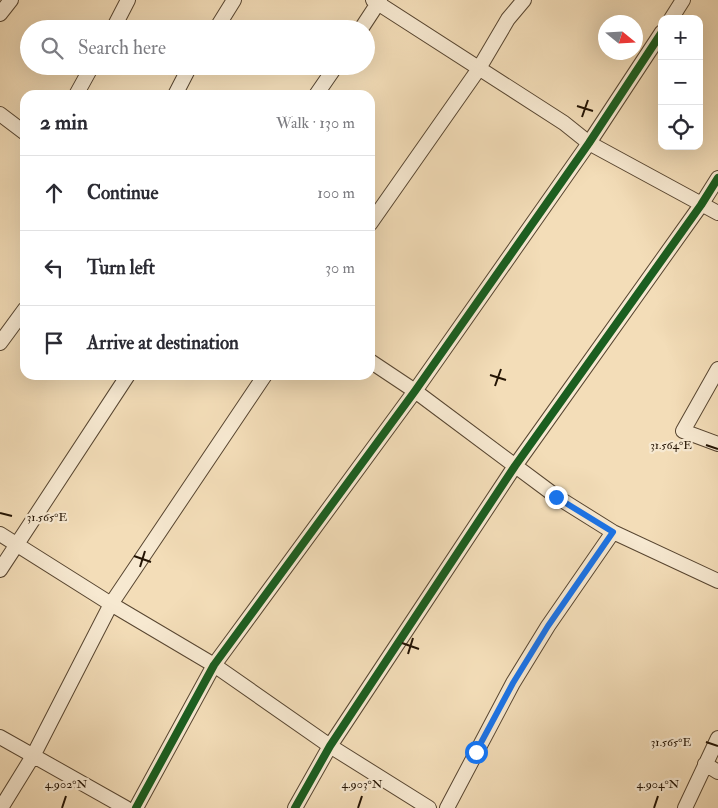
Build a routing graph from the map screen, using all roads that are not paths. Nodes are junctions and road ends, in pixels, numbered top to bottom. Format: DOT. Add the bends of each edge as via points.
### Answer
graph roads {
  1 [pos="11,0"];
  2 [pos="128,0"];
  3 [pos="234,0"];
  4 [pos="524,0"];
  5 [pos="683,0"];
  6 [pos="377,1"];
  7 [pos="0,14"];
  8 [pos="673,15"];
  9 [pos="117,20"];
  10 [pos="222,20"];
  11 [pos="366,20"];
  12 [pos="658,38"];
  13 [pos="478,68"];
  14 [pos="87,75"];
  15 [pos="185,75"];
  16 [pos="330,75"];
  17 [pos="79,90"];
  18 [pos="178,90"];
  19 [pos="319,90"];
  20 [pos="0,114"];
  21 [pos="20,129"];
  22 [pos="589,143"];
  23 [pos="718,178"];
  24 [pos="701,205"];
  25 [pos="718,214"];
  26 [pos="375,217"];
  27 [pos="20,316"];
  28 [pos="0,343"];
  29 [pos="375,364"];
  30 [pos="718,369"];
  31 [pos="125,380"];
  32 [pos="263,380"];
  33 [pos="415,391"];
  34 [pos="718,444"];
  35 [pos="515,466"];
  36 [pos="613,532"];
  37 [pos="0,534"];
  38 [pos="16,544"];
  39 [pos="0,570"];
  40 [pos="718,581"];
  41 [pos="111,604"];
  42 [pos="214,665"];
  43 [pos="0,737"];
  44 [pos="718,738"];
  45 [pos="330,746"];
  46 [pos="33,756"];
  47 [pos="705,764"];
  48 [pos="718,772"];
  49 [pos="1,808"];
  50 [pos="126,808"];
  51 [pos="136,808"];
  52 [pos="295,808"];
  53 [pos="430,808"];
  54 [pos="447,808"];
  55 [pos="685,808"];
  1 -- 7 [label="street"];
  2 -- 9 [label="street"];
  3 -- 10 [label="street"];
  4 -- 13 [label="street"];
  5 -- 8 [label="street"];
  6 -- 11 [label="street"];
  6 -- 13 [label="street"];
  12 -- 22 [label="street"];
  13 -- 22 [label="street" via="564,123"];
  13 -- 26 [label="street"];
  14 -- 17 [label="street"];
  15 -- 18 [label="street"];
  16 -- 19 [label="street"];
  20 -- 21 [label="street"];
  22 -- 24 [label="street"];
  22 -- 33 [label="street"];
  23 -- 24 [label="street"];
  24 -- 25 [label="street"];
  24 -- 35 [label="street"];
  27 -- 28 [label="street"];
  29 -- 33 [label="street"];
  30 -- 34 [label="street" via="682,432"];
  31 -- 38 [label="street"];
  32 -- 41 [label="street"];
  33 -- 35 [label="street"];
  33 -- 42 [label="street"];
  35 -- 36 [label="street" via="556,497"];
  35 -- 45 [label="street"];
  36 -- 40 [label="street"];
  36 -- 54 [label="street" via="513,683"];
  37 -- 38 [label="street"];
  38 -- 39 [label="street"];
  38 -- 41 [label="street"];
  41 -- 42 [label="street"];
  41 -- 46 [label="street"];
  42 -- 45 [label="street"];
  42 -- 51 [label="street"];
  43 -- 46 [label="street"];
  44 -- 47 [label="street"];
  45 -- 52 [label="street"];
  45 -- 53 [label="street"];
  46 -- 49 [label="street"];
  46 -- 50 [label="street"];
  47 -- 48 [label="street"];
  47 -- 55 [label="street"];
}
